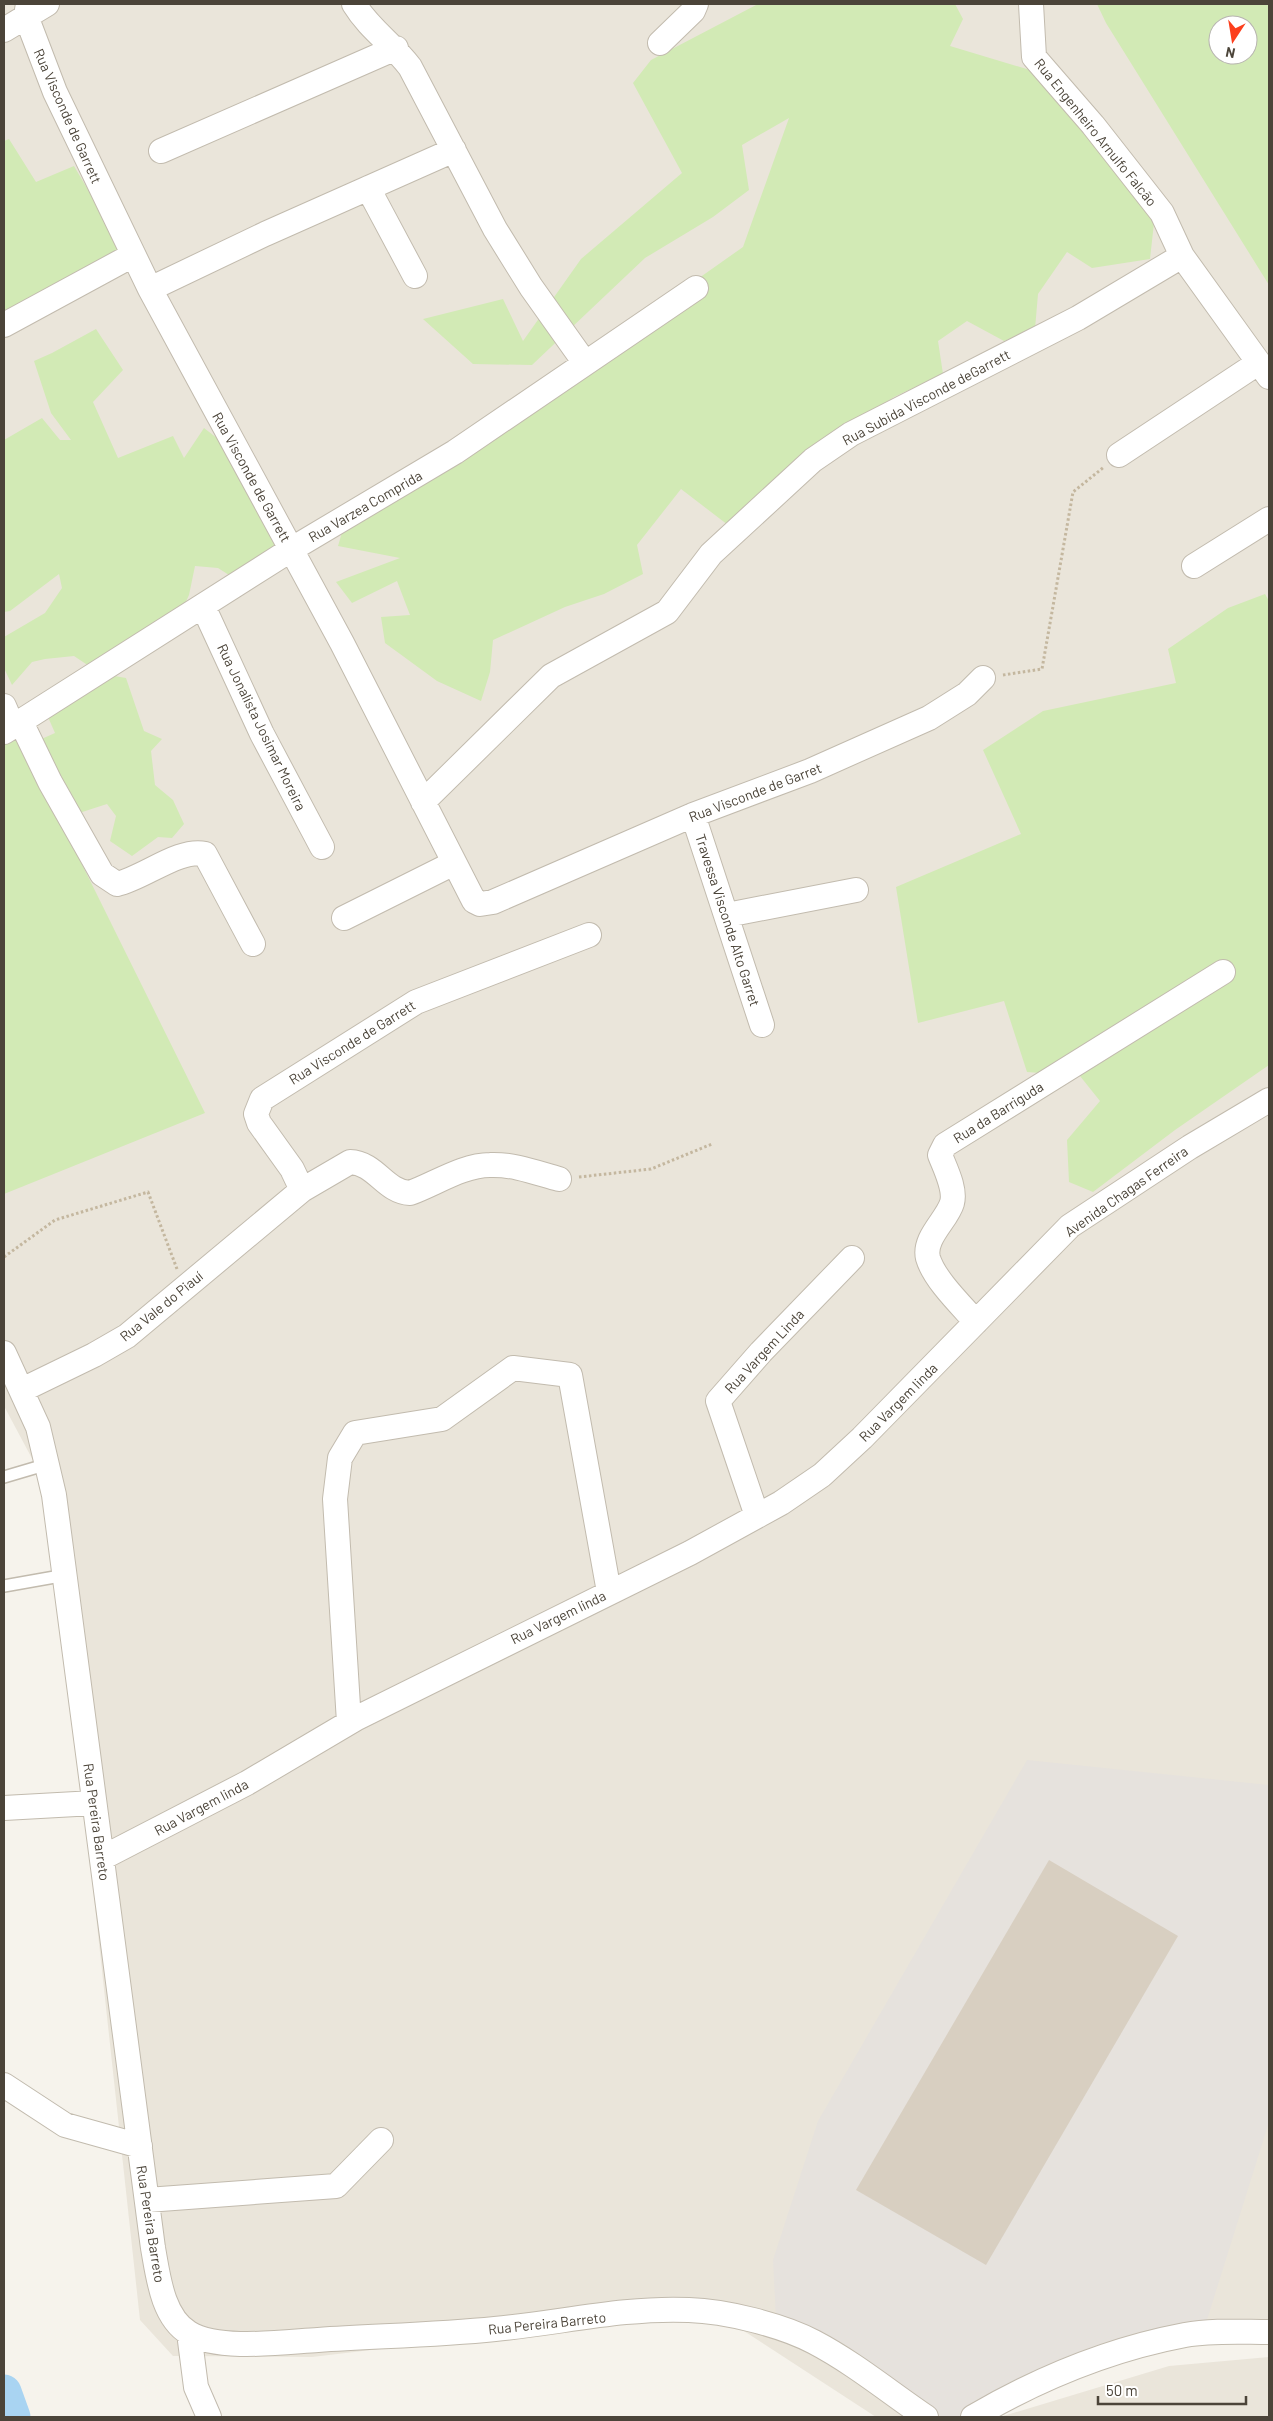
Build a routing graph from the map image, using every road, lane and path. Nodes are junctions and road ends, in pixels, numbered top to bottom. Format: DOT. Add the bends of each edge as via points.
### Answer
graph roads {
  1 [pos="47,4"];
  2 [pos="696,4"];
  3 [pos="1031,4"];
  4 [pos="361,6"];
  5 [pos="27,10"];
  6 [pos="4,30"];
  7 [pos="660,43"];
  8 [pos="396,48"];
  9 [pos="454,150"];
  10 [pos="161,152"];
  11 [pos="368,188"];
  12 [pos="134,255"];
  13 [pos="1182,256"];
  14 [pos="415,276"];
  15 [pos="696,288"];
  16 [pos="150,289"];
  17 [pos="4,325"];
  18 [pos="585,363"];
  19 [pos="1263,370"];
  20 [pos="1119,455"];
  21 [pos="1269,520"];
  22 [pos="292,549"];
  23 [pos="1194,566"];
  24 [pos="203,606"];
  25 [pos="983,678"];
  26 [pos="10,722"];
  27 [pos="422,802"];
  28 [pos="693,815"];
  29 [pos="322,848"];
  30 [pos="454,863"];
  31 [pos="856,890"];
  32 [pos="518,891"];
  33 [pos="727,915"];
  34 [pos="344,918"];
  35 [pos="589,935"];
  36 [pos="253,944"];
  37 [pos="1223,972"];
  38 [pos="762,1025"];
  39 [pos="1269,1100"];
  40 [pos="712,1144"];
  41 [pos="559,1179"];
  42 [pos="294,1196"];
  43 [pos="4,1257"];
  44 [pos="852,1258"];
  45 [pos="184,1288"];
  46 [pos="976,1322"];
  47 [pos="4,1353"];
  48 [pos="22,1390"];
  49 [pos="48,1464"];
  50 [pos="4,1477"];
  51 [pos="757,1516"];
  52 [pos="66,1575"];
  53 [pos="4,1586"];
  54 [pos="609,1592"];
  55 [pos="348,1722"];
  56 [pos="94,1803"];
  57 [pos="4,1808"];
  58 [pos="102,1858"];
  59 [pos="4,2086"];
  60 [pos="381,2140"];
  61 [pos="140,2146"];
  62 [pos="147,2200"];
  63 [pos="1269,2332"];
  64 [pos="189,2333"];
  65 [pos="209,2417"];
  66 [pos="926,2417"];
  67 [pos="973,2417"];
  1 -- 5 [label="street"];
  2 -- 7 [label="street" via="693,11"];
  3 -- 13 [label="street, Rua Engenheiro Arnulfo Falcão" via="1034,57 1162,213"];
  4 -- 8 [label="street" via="364,21"];
  5 -- 6 [label="street"];
  5 -- 12 [label="street, Rua Visconde de Garrett" via="55,92"];
  8 -- 9 [label="street" via="410,67"];
  8 -- 10 [label="street"];
  9 -- 11 [label="street"];
  9 -- 18 [label="street" via="514,260"];
  11 -- 14 [label="street"];
  11 -- 16 [label="street"];
  12 -- 16 [label="street, Rua Visconde de Garrett"];
  12 -- 17 [label="street"];
  13 -- 19 [label="street, Rua Engenheiro Arnulfo Falcão"];
  13 -- 27 [label="street, Rua Subida Visconde deGarrett" via="1078,318 851,434 813,460 711,554 667,612 551,676"];
  15 -- 18 [label="street, Rua Varzea Comprida"];
  16 -- 22 [label="street, Rua Visconde de Garrett"];
  18 -- 22 [label="street, Rua Varzea Comprida" via="455,452"];
  19 -- 20 [label="street"];
  20 -- 25 [label="path" via="1073,492 1042,669"];
  21 -- 23 [label="street"];
  22 -- 24 [label="street, Rua Varzea Comprida"];
  22 -- 27 [label="street, Rua Visconde de Garrett"];
  24 -- 26 [label="street, Rua Varzea Comprida"];
  24 -- 29 [label="street, Rua Jonalista Josimar Moreira" via="262,734"];
  25 -- 28 [label="street, Rua Visconde de Garret" via="967,694 929,718 810,771"];
  26 -- 36 [label="street" via="102,874 117,884 130,882 186,854 205,854"];
  27 -- 30 [label="street, Rua Visconde de Garrett"];
  28 -- 32 [label="street, Rua Visconde de Garret"];
  28 -- 33 [label="street, Travessa Visconde Alto Garret"];
  30 -- 32 [label="street, Rua Visconde de Garrett" via="474,901 486,904"];
  30 -- 34 [label="street"];
  31 -- 33 [label="street"];
  33 -- 38 [label="street, Travessa Visconde Alto Garret"];
  35 -- 42 [label="street, Rua Visconde de Garrett" via="416,1002 262,1099 256,1114 292,1169"];
  37 -- 46 [label="street, Rua da Barriguda" via="945,1145 940,1155 952,1188 953,1202 930,1241 927,1256 937,1275"];
  39 -- 46 [label="street, Avenida Chagas Ferreira" via="1190,1147 1070,1226"];
  40 -- 41 [label="path" via="652,1169"];
  41 -- 42 [label="street, Rua Vale do Piauí" via="489,1164 467,1169 410,1193 401,1193 368,1166 350,1162"];
  42 -- 45 [label="street, Rua Vale do Piauí"];
  43 -- 45 [label="path" via="55,1220 148,1192"];
  44 -- 51 [label="street, Rua Vargem Linda" via="718,1401"];
  45 -- 48 [label="street, Rua Vale do Piauí" via="127,1336"];
  46 -- 51 [label="street, Rua Vargem linda" via="822,1475"];
  47 -- 48 [label="street, Rua Pereira Barreto"];
  48 -- 49 [label="street, Rua Pereira Barreto" via="38,1427"];
  49 -- 50 [label="lane"];
  49 -- 52 [label="street, Rua Pereira Barreto"];
  51 -- 54 [label="street, Rua Vargem linda"];
  52 -- 53 [label="lane"];
  52 -- 56 [label="street, Rua Pereira Barreto"];
  54 -- 55 [label="street, Rua Vargem linda"];
  54 -- 55 [label="street" via="570,1375 513,1368 442,1419 355,1433 340,1458 335,1499"];
  55 -- 58 [label="street, Rua Vargem linda" via="247,1783"];
  56 -- 57 [label="street"];
  56 -- 58 [label="street, Rua Pereira Barreto"];
  58 -- 61 [label="street, Rua Pereira Barreto"];
  59 -- 61 [label="street" via="65,2125"];
  60 -- 62 [label="street" via="336,2186"];
  61 -- 62 [label="street, Rua Pereira Barreto"];
  62 -- 64 [label="street, Rua Pereira Barreto" via="160,2285 176,2321"];
  63 -- 67 [label="street" via="1187,2334 1158,2342 1048,2378"];
  64 -- 65 [label="street" via="196,2387"];
  64 -- 66 [label="street, Rua Pereira Barreto" via="217,2341 249,2344 495,2329 642,2312 689,2310 734,2315 813,2341"];
}
